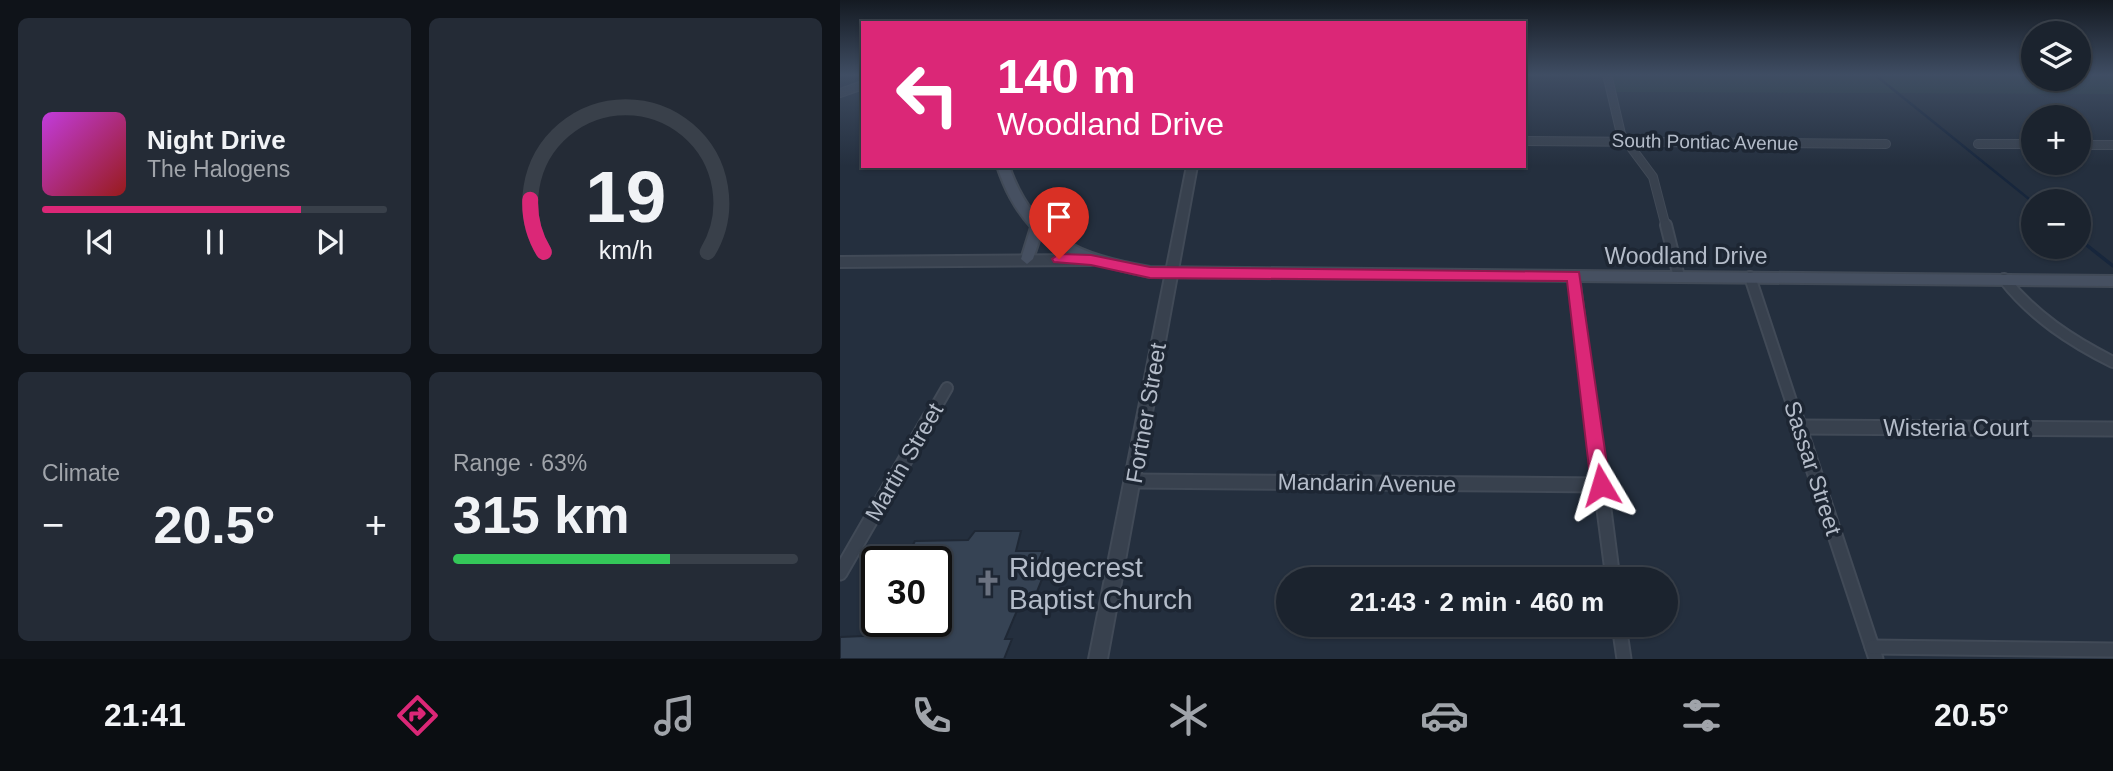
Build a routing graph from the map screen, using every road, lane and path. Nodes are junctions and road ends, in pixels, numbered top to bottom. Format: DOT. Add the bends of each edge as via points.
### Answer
graph roads {
  1 [pos="1614,105"];
  2 [pos="1526,141"];
  3 [pos="1626,141"];
  4 [pos="1886,144"];
  5 [pos="1978,144"];
  6 [pos="2021,144"];
  7 [pos="2091,145"];
  8 [pos="2113,145"];
  9 [pos="1004,168"];
  10 [pos="1192,168"];
  11 [pos="1037,227"];
  12 [pos="1027,259"];
  13 [pos="1091,260"];
  14 [pos="840,262"];
  15 [pos="1171,272"];
  16 [pos="1574,276"];
  17 [pos="1679,277"];
  18 [pos="1750,277"];
  19 [pos="2004,279"];
  20 [pos="2113,281"];
  21 [pos="2113,362"];
  22 [pos="947,388"];
  23 [pos="1799,427"];
  24 [pos="2113,429"];
  25 [pos="1133,481"];
  26 [pos="1601,485"];
  27 [pos="1611,567"];
  28 [pos="840,573"];
  29 [pos="1621,637"];
  30 [pos="2113,650"];
  31 [pos="1874,653"];
  32 [pos="1098,659"];
  33 [pos="1624,659"];
  1 -- 3 [label="street"];
  2 -- 3 [label="street, South Pontiac Avenue"];
  3 -- 4 [label="street, South Pontiac Avenue"];
  3 -- 17 [label="street" via="1653,177"];
  5 -- 6 [label="street"];
  7 -- 8 [label="street"];
  9 -- 11 [label="main road" via="1019,207"];
  10 -- 15 [label="street, Fortner Street"];
  11 -- 12 [label="main road"];
  11 -- 13 [label="main road"];
  12 -- 13 [label="street, Woodland Drive"];
  12 -- 14 [label="street, Woodland Drive"];
  13 -- 15 [label="main road, Woodland Drive" via="1139,271"];
  15 -- 16 [label="main road, Woodland Drive"];
  15 -- 25 [label="street, Fortner Street"];
  16 -- 17 [label="main road, Woodland Drive"];
  16 -- 26 [label="street"];
  17 -- 18 [label="main road, Woodland Drive"];
  18 -- 19 [label="main road, Woodland Drive"];
  18 -- 23 [label="street, Sassar Street"];
  19 -- 20 [label="main road, Woodland Drive"];
  19 -- 21 [label="street" via="2045,320"];
  22 -- 28 [label="street, Martin Street"];
  23 -- 24 [label="street, Wisteria Court"];
  23 -- 31 [label="street, Sassar Street"];
  25 -- 26 [label="street, Mandarin Avenue"];
  25 -- 32 [label="street, Fortner Street"];
  26 -- 27 [label="street"];
  29 -- 33 [label="street"];
  30 -- 31 [label="street"];
}
